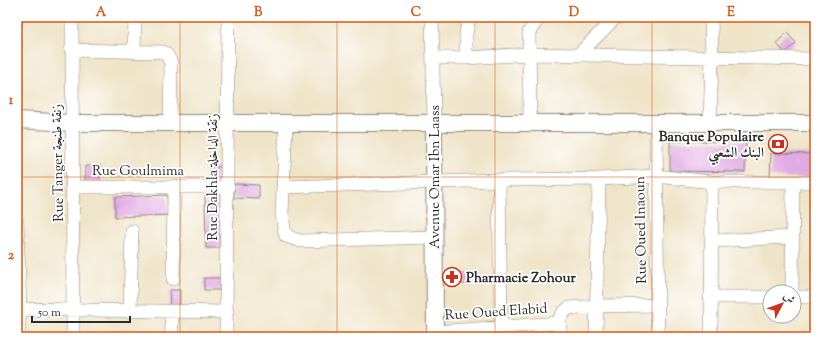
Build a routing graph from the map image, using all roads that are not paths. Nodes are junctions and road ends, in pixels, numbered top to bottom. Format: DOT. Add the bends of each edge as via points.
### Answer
graph roads {
  1 [pos="72,17"];
  2 [pos="135,17"];
  3 [pos="228,17"];
  4 [pos="432,17"];
  5 [pos="469,17"];
  6 [pos="539,17"];
  7 [pos="616,17"];
  8 [pos="711,17"];
  9 [pos="71,50"];
  10 [pos="134,52"];
  11 [pos="529,54"];
  12 [pos="578,55"];
  13 [pos="712,57"];
  14 [pos="433,58"];
  15 [pos="466,58"];
  16 [pos="815,59"];
  17 [pos="17,120"];
  18 [pos="72,123"];
  19 [pos="170,123"];
  20 [pos="228,123"];
  21 [pos="286,123"];
  22 [pos="434,123"];
  23 [pos="530,123"];
  24 [pos="656,123"];
  25 [pos="710,123"];
  26 [pos="815,123"];
  27 [pos="656,176"];
  28 [pos="599,179"];
  29 [pos="499,180"];
  30 [pos="434,182"];
  31 [pos="712,182"];
  32 [pos="793,182"];
  33 [pos="815,182"];
  34 [pos="174,186"];
  35 [pos="73,187"];
  36 [pos="228,187"];
  37 [pos="283,187"];
  38 [pos="17,222"];
  39 [pos="132,231"];
  40 [pos="434,237"];
  41 [pos="792,238"];
  42 [pos="712,241"];
  43 [pos="17,253"];
  44 [pos="174,279"];
  45 [pos="792,284"];
  46 [pos="710,297"];
  47 [pos="762,297"];
  48 [pos="802,297"];
  49 [pos="815,297"];
  50 [pos="657,305"];
  51 [pos="597,306"];
  52 [pos="18,309"];
  53 [pos="74,309"];
  54 [pos="130,310"];
  55 [pos="171,311"];
  56 [pos="226,312"];
  57 [pos="559,323"];
  58 [pos="501,327"];
  59 [pos="435,334"];
  60 [pos="18,337"];
  61 [pos="73,337"];
  62 [pos="172,337"];
  63 [pos="226,337"];
  64 [pos="559,337"];
  65 [pos="596,337"];
  66 [pos="658,337"];
  67 [pos="710,337"];
  1 -- 9 [label="street, Rue Tanger زنقة طنجة"];
  2 -- 10 [label="street"];
  3 -- 20 [label="street, Rue Dakhla زنقة الداخلة"];
  4 -- 14 [label="street, Avenue Omar Ibn Laass"];
  5 -- 15 [label="street"];
  6 -- 11 [label="street" via="529,32"];
  7 -- 12 [label="street"];
  8 -- 13 [label="street"];
  9 -- 10 [label="street"];
  9 -- 18 [label="street, Rue Tanger زنقة طنجة"];
  10 -- 19 [label="street" via="163,52 169,58"];
  11 -- 12 [label="street"];
  11 -- 15 [label="street"];
  11 -- 23 [label="street"];
  12 -- 13 [label="street"];
  13 -- 16 [label="street"];
  13 -- 25 [label="street"];
  14 -- 15 [label="street"];
  14 -- 22 [label="street, Avenue Omar Ibn Laass"];
  17 -- 18 [label="street"];
  18 -- 19 [label="street"];
  18 -- 35 [label="street, Rue Tanger زنقة طنجة"];
  19 -- 20 [label="street"];
  20 -- 21 [label="street"];
  20 -- 36 [label="street, Rue Dakhla زنقة الداخلة"];
  21 -- 22 [label="street"];
  21 -- 37 [label="street"];
  22 -- 23 [label="street"];
  22 -- 30 [label="street, Avenue Omar Ibn Laass"];
  23 -- 24 [label="street"];
  24 -- 25 [label="street"];
  24 -- 27 [label="street, Rue Oued Inaoun"];
  25 -- 26 [label="street"];
  27 -- 28 [label="street"];
  27 -- 31 [label="street"];
  27 -- 50 [label="street, Rue Oued Inaoun"];
  28 -- 29 [label="street"];
  28 -- 51 [label="street"];
  29 -- 30 [label="street"];
  29 -- 58 [label="street"];
  30 -- 37 [label="street"];
  30 -- 40 [label="street, Avenue Omar Ibn Laass"];
  31 -- 32 [label="street"];
  31 -- 42 [label="street"];
  32 -- 33 [label="street"];
  32 -- 41 [label="street"];
  34 -- 35 [label="street, Rue Goulmima"];
  34 -- 36 [label="street, Rue Goulmima"];
  34 -- 44 [label="street"];
  35 -- 53 [label="street, Rue Tanger زنقة طنجة"];
  36 -- 56 [label="street, Rue Dakhla زنقة الداخلة"];
  37 -- 40 [label="street" via="284,229 286,236 292,239 307,241"];
  38 -- 43 [label="street"];
  39 -- 54 [label="street"];
  40 -- 59 [label="street, Avenue Omar Ibn Laass"];
  41 -- 42 [label="street"];
  41 -- 45 [label="street"];
  42 -- 46 [label="street"];
  43 -- 52 [label="street"];
  46 -- 47 [label="street"];
  46 -- 67 [label="street"];
  48 -- 49 [label="street"];
  50 -- 51 [label="street"];
  50 -- 66 [label="street, Rue Oued Inaoun"];
  51 -- 57 [label="street" via="569,308 563,313"];
  51 -- 65 [label="street"];
  52 -- 53 [label="street"];
  52 -- 60 [label="street"];
  53 -- 54 [label="street"];
  53 -- 61 [label="street, Rue Tanger زنقة طنجة"];
  54 -- 55 [label="street"];
  55 -- 56 [label="street"];
  55 -- 62 [label="street"];
  56 -- 63 [label="street, Rue Dakhla زنقة الداخلة"];
  57 -- 58 [label="street, Rue Oued Elabid"];
  57 -- 64 [label="street"];
  58 -- 59 [label="street, Rue Oued Elabid"];
}
